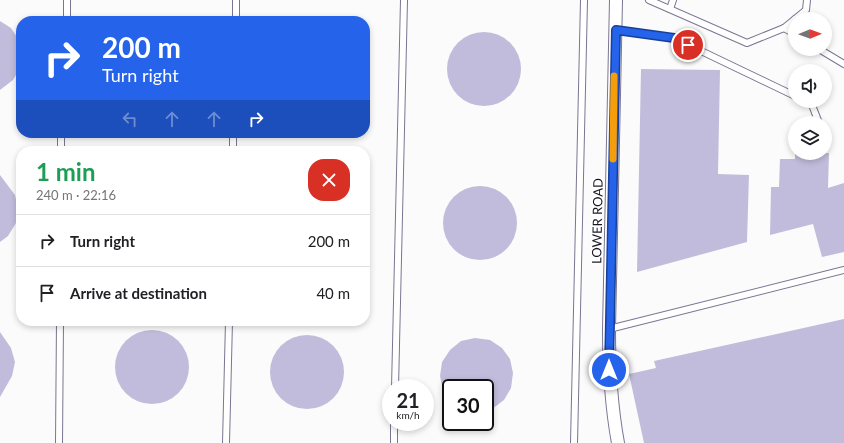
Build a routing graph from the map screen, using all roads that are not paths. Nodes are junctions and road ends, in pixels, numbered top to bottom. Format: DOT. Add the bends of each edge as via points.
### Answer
graph roads {
  1 [pos="67,0"];
  2 [pos="236,0"];
  3 [pos="404,0"];
  4 [pos="584,0"];
  5 [pos="616,0"];
  6 [pos="649,0"];
  7 [pos="673,0"];
  8 [pos="808,0"];
  9 [pos="670,9"];
  10 [pos="804,12"];
  11 [pos="67,16"];
  12 [pos="236,16"];
  13 [pos="788,25"];
  14 [pos="784,28"];
  15 [pos="616,30"];
  16 [pos="788,30"];
  17 [pos="831,56"];
  18 [pos="844,64"];
  19 [pos="788,93"];
  20 [pos="844,270"];
  21 [pos="60,326"];
  22 [pos="229,326"];
  23 [pos="609,329"];
  24 [pos="395,379"];
  25 [pos="394,431"];
  26 [pos="59,443"];
  27 [pos="226,443"];
  28 [pos="394,443"];
  29 [pos="574,443"];
  30 [pos="618,443"];
  1 -- 11 [label="lane"];
  2 -- 12 [label="lane"];
  3 -- 24 [label="lane"];
  4 -- 29 [label="lane"];
  5 -- 15 [label="street, LOWER ROAD"];
  6 -- 9 [label="lane"];
  7 -- 9 [label="lane"];
  8 -- 10 [label="lane"];
  9 -- 14 [label="lane" via="747,43"];
  13 -- 14 [label="lane"];
  14 -- 16 [label="lane"];
  15 -- 19 [label="lane" via="674,38"];
  15 -- 23 [label="street, LOWER ROAD"];
  17 -- 18 [label="lane"];
  20 -- 23 [label="lane"];
  21 -- 26 [label="lane"];
  22 -- 27 [label="lane"];
  23 -- 30 [label="street, LOWER ROAD" via="611,399"];
  25 -- 28 [label="lane"];
}
